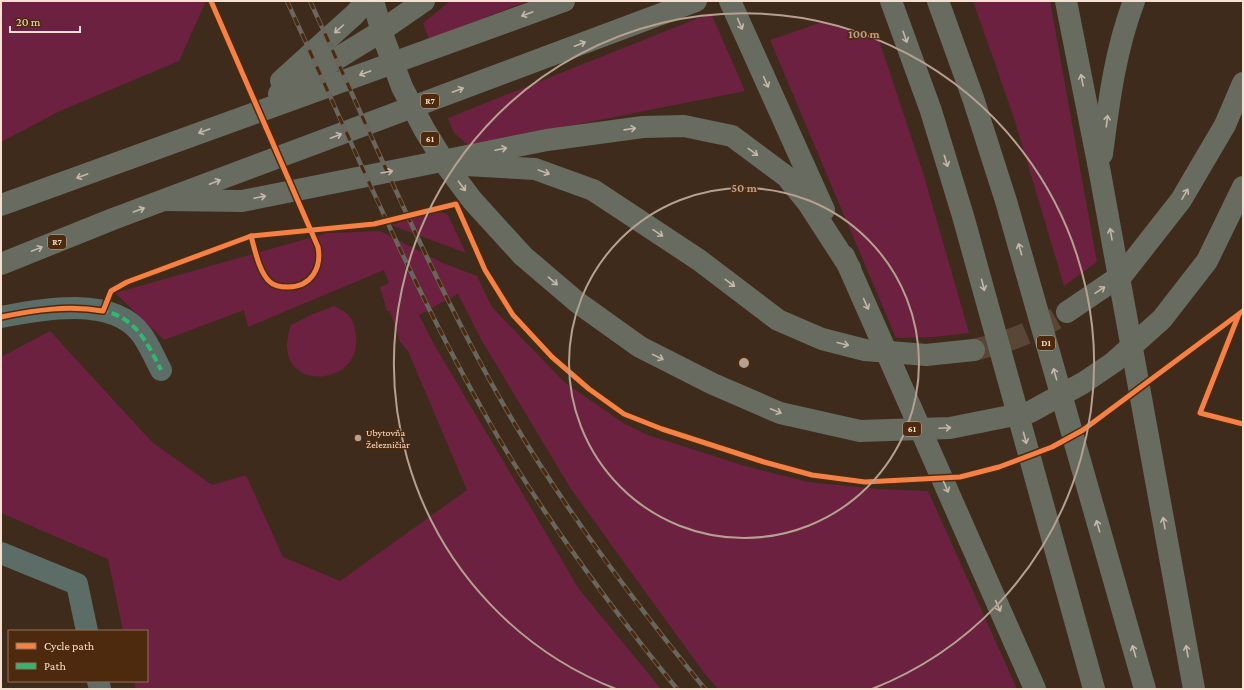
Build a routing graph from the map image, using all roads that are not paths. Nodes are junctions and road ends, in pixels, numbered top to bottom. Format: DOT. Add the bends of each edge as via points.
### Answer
graph roads {
  1 [pos="366,1"];
  2 [pos="372,1"];
  3 [pos="424,1"];
  4 [pos="564,1"];
  5 [pos="696,1"];
  6 [pos="730,1"];
  7 [pos="891,1"];
  8 [pos="938,1"];
  9 [pos="1066,1"];
  10 [pos="1134,1"];
  11 [pos="1243,84"];
  12 [pos="240,118"];
  13 [pos="436,163"];
  14 [pos="1100,173"];
  15 [pos="1243,187"];
  16 [pos="165,200"];
  17 [pos="1,205"];
  18 [pos="1,264"];
  19 [pos="850,268"];
  20 [pos="1068,312"];
  21 [pos="1,317"];
  22 [pos="974,350"];
  23 [pos="161,370"];
  24 [pos="1,553"];
  25 [pos="87,630"];
  26 [pos="1035,689"];
  27 [pos="1094,689"];
  28 [pos="1145,689"];
  29 [pos="1194,689"];
  1 -- 12 [label="highway, one-way" via="355,14"];
  2 -- 15 [label="highway, 61, one-way" via="402,87 424,130 446,166 472,200 523,256 577,302 640,347 712,384 780,413 860,431 950,428 1030,412 1083,384 1114,362 1162,319 1207,261"];
  3 -- 12 [label="highway" via="372,37"];
  4 -- 12 [label="highway, one-way"];
  16 -- 5 [label="highway, R7, one-way"];
  6 -- 19 [label="highway, one-way"];
  7 -- 27 [label="highway, one-way" via="931,111 964,216"];
  28 -- 8 [label="highway, D1, one-way" via="1006,202 974,98"];
  14 -- 9 [label="highway, one-way"];
  14 -- 10 [label="highway, one-way" via="1113,72 1125,24"];
  20 -- 11 [label="highway, one-way" via="1123,274 1181,200 1225,125"];
  12 -- 17 [label="highway, one-way"];
  16 -- 13 [label="highway, one-way" via="242,201"];
  13 -- 19 [label="highway, one-way" via="547,140 643,127 684,126 732,136 787,177 808,202"];
  13 -- 22 [label="highway, one-way" via="535,169 593,190 699,260 778,320 822,340 865,350 926,355"];
  29 -- 14 [label="highway, one-way"];
  18 -- 16 [label="highway, R7, one-way"];
  19 -- 26 [label="highway, one-way"];
  21 -- 23 [label="street" via="29,311 65,308 103,310 129,322 142,334"];
  24 -- 25 [label="street" via="77,584"];
}
